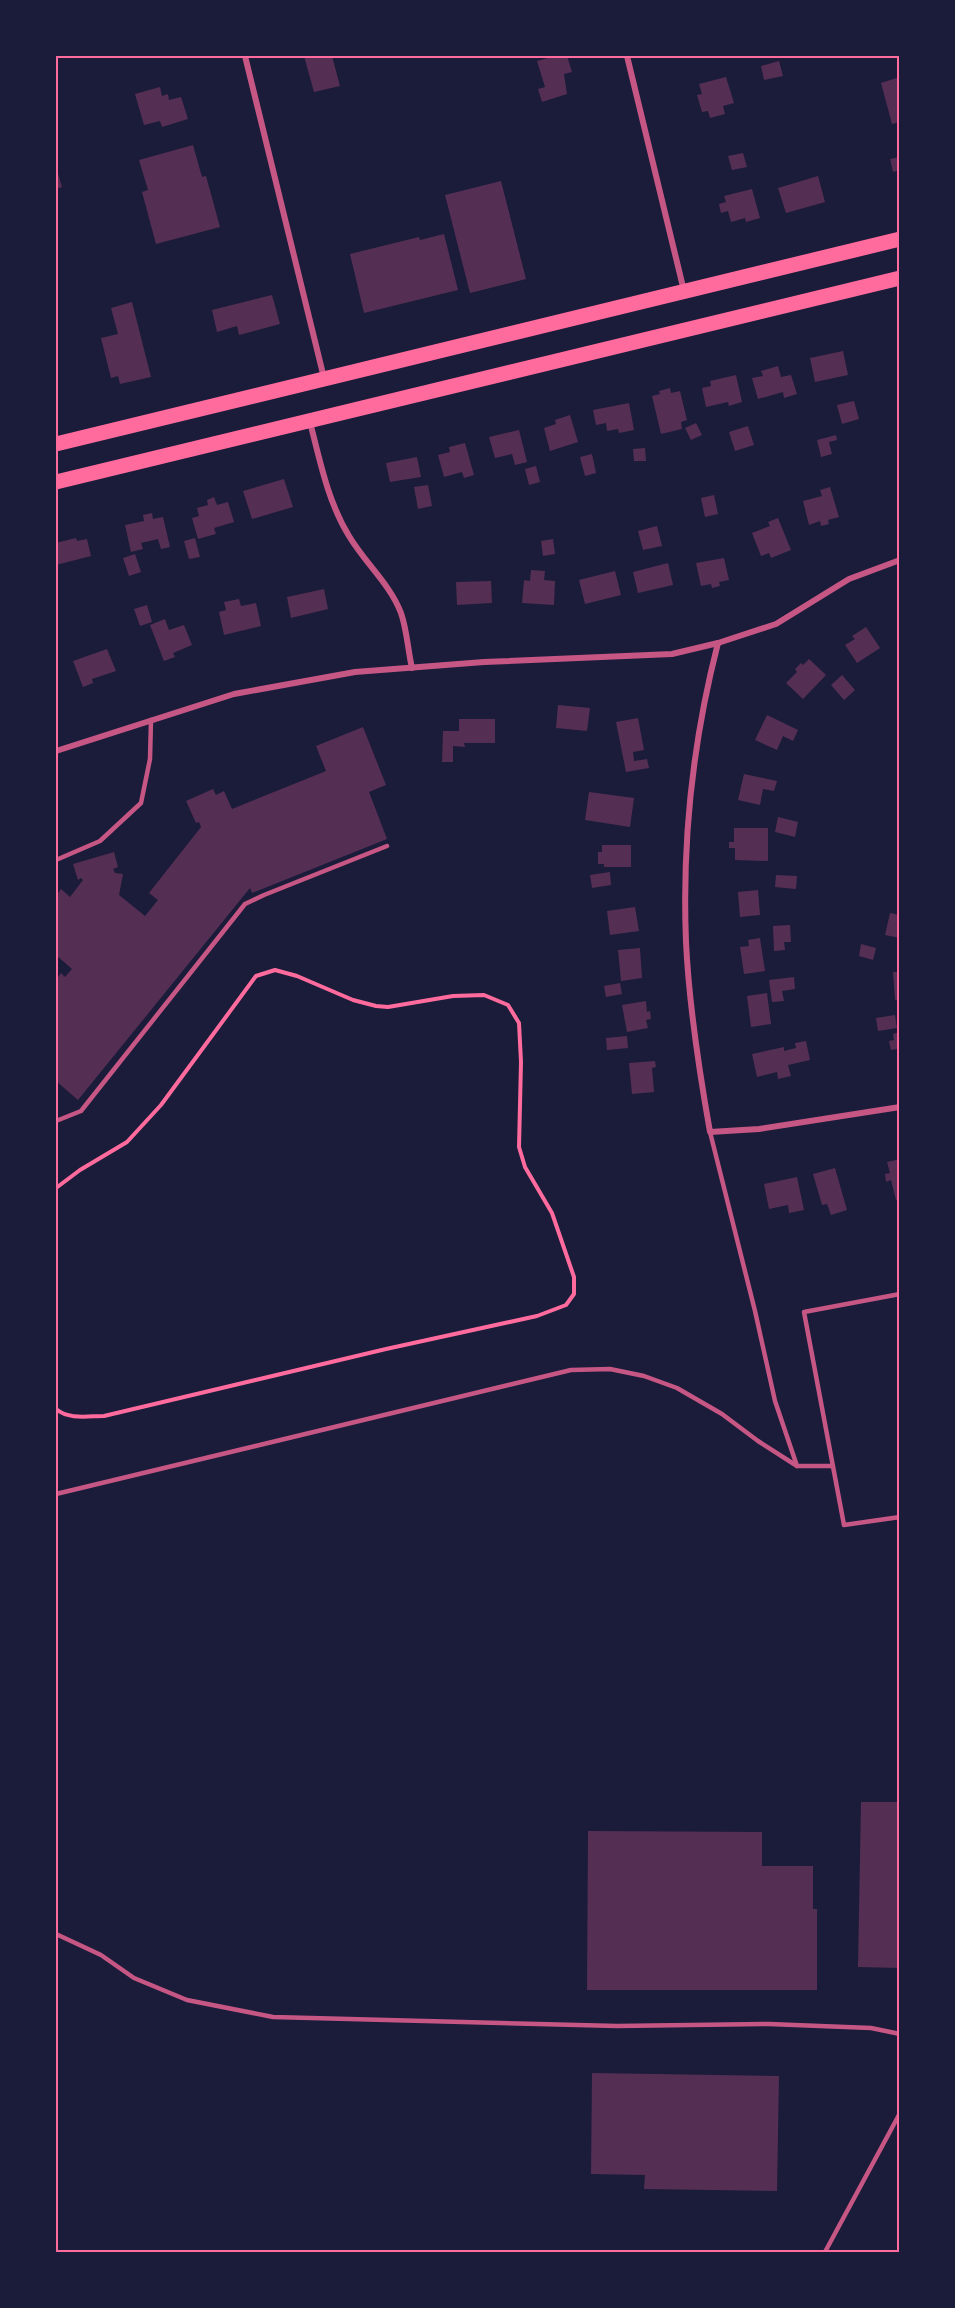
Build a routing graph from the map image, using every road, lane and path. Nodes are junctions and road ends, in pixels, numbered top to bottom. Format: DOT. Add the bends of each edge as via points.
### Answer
graph roads {
  1 [pos="245,56"];
  2 [pos="627,56"];
  3 [pos="900,239"];
  4 [pos="900,278"];
  5 [pos="684,292"];
  6 [pos="324,379"];
  7 [pos="310,420"];
  8 [pos="56,444"];
  9 [pos="56,482"];
  10 [pos="900,560"];
  11 [pos="718,643"];
  12 [pos="412,668"];
  13 [pos="151,720"];
  14 [pos="56,752"];
  15 [pos="387,846"];
  16 [pos="56,860"];
  17 [pos="900,1107"];
  18 [pos="56,1121"];
  19 [pos="710,1132"];
  20 [pos="56,1188"];
  21 [pos="900,1294"];
  22 [pos="56,1409"];
  23 [pos="797,1466"];
  24 [pos="833,1466"];
  25 [pos="56,1494"];
  26 [pos="900,1517"];
  27 [pos="56,1934"];
  28 [pos="900,2034"];
  29 [pos="900,2113"];
  30 [pos="825,2253"];
  1 -- 6 [label="street"];
  2 -- 5 [label="street"];
  3 -- 5 [label="main road"];
  4 -- 7 [label="main road"];
  5 -- 6 [label="main road"];
  6 -- 8 [label="main road"];
  7 -- 9 [label="main road"];
  7 -- 12 [label="street" via="337,513 401,613"];
  10 -- 11 [label="street" via="849,579 776,624"];
  11 -- 12 [label="street" via="672,654"];
  11 -- 19 [label="street" via="705,693 686,842 686,942 698,1062"];
  12 -- 13 [label="street" via="355,672 234,694"];
  13 -- 14 [label="street"];
  13 -- 16 [label="lane" via="150,759 141,803 100,841"];
  15 -- 18 [label="lane" via="245,904 81,1111"];
  17 -- 19 [label="street" via="759,1129"];
  19 -- 23 [label="lane" via="775,1401"];
  20 -- 22 [label="path" via="127,1142 161,1105 256,976 275,970 353,1000 388,1007 484,995 508,1005 519,1023 519,1148 525,1167 552,1213 574,1277 574,1294 566,1305 537,1316 104,1416 74,1417"];
  21 -- 24 [label="lane" via="804,1312"];
  23 -- 24 [label="lane"];
  23 -- 25 [label="lane" via="677,1388 610,1369 571,1370"];
  24 -- 26 [label="lane" via="844,1525"];
  27 -- 28 [label="lane" via="100,1955 134,1978 187,2000 273,2017 617,2026 769,2024 871,2028"];
  29 -- 30 [label="lane"];
}
